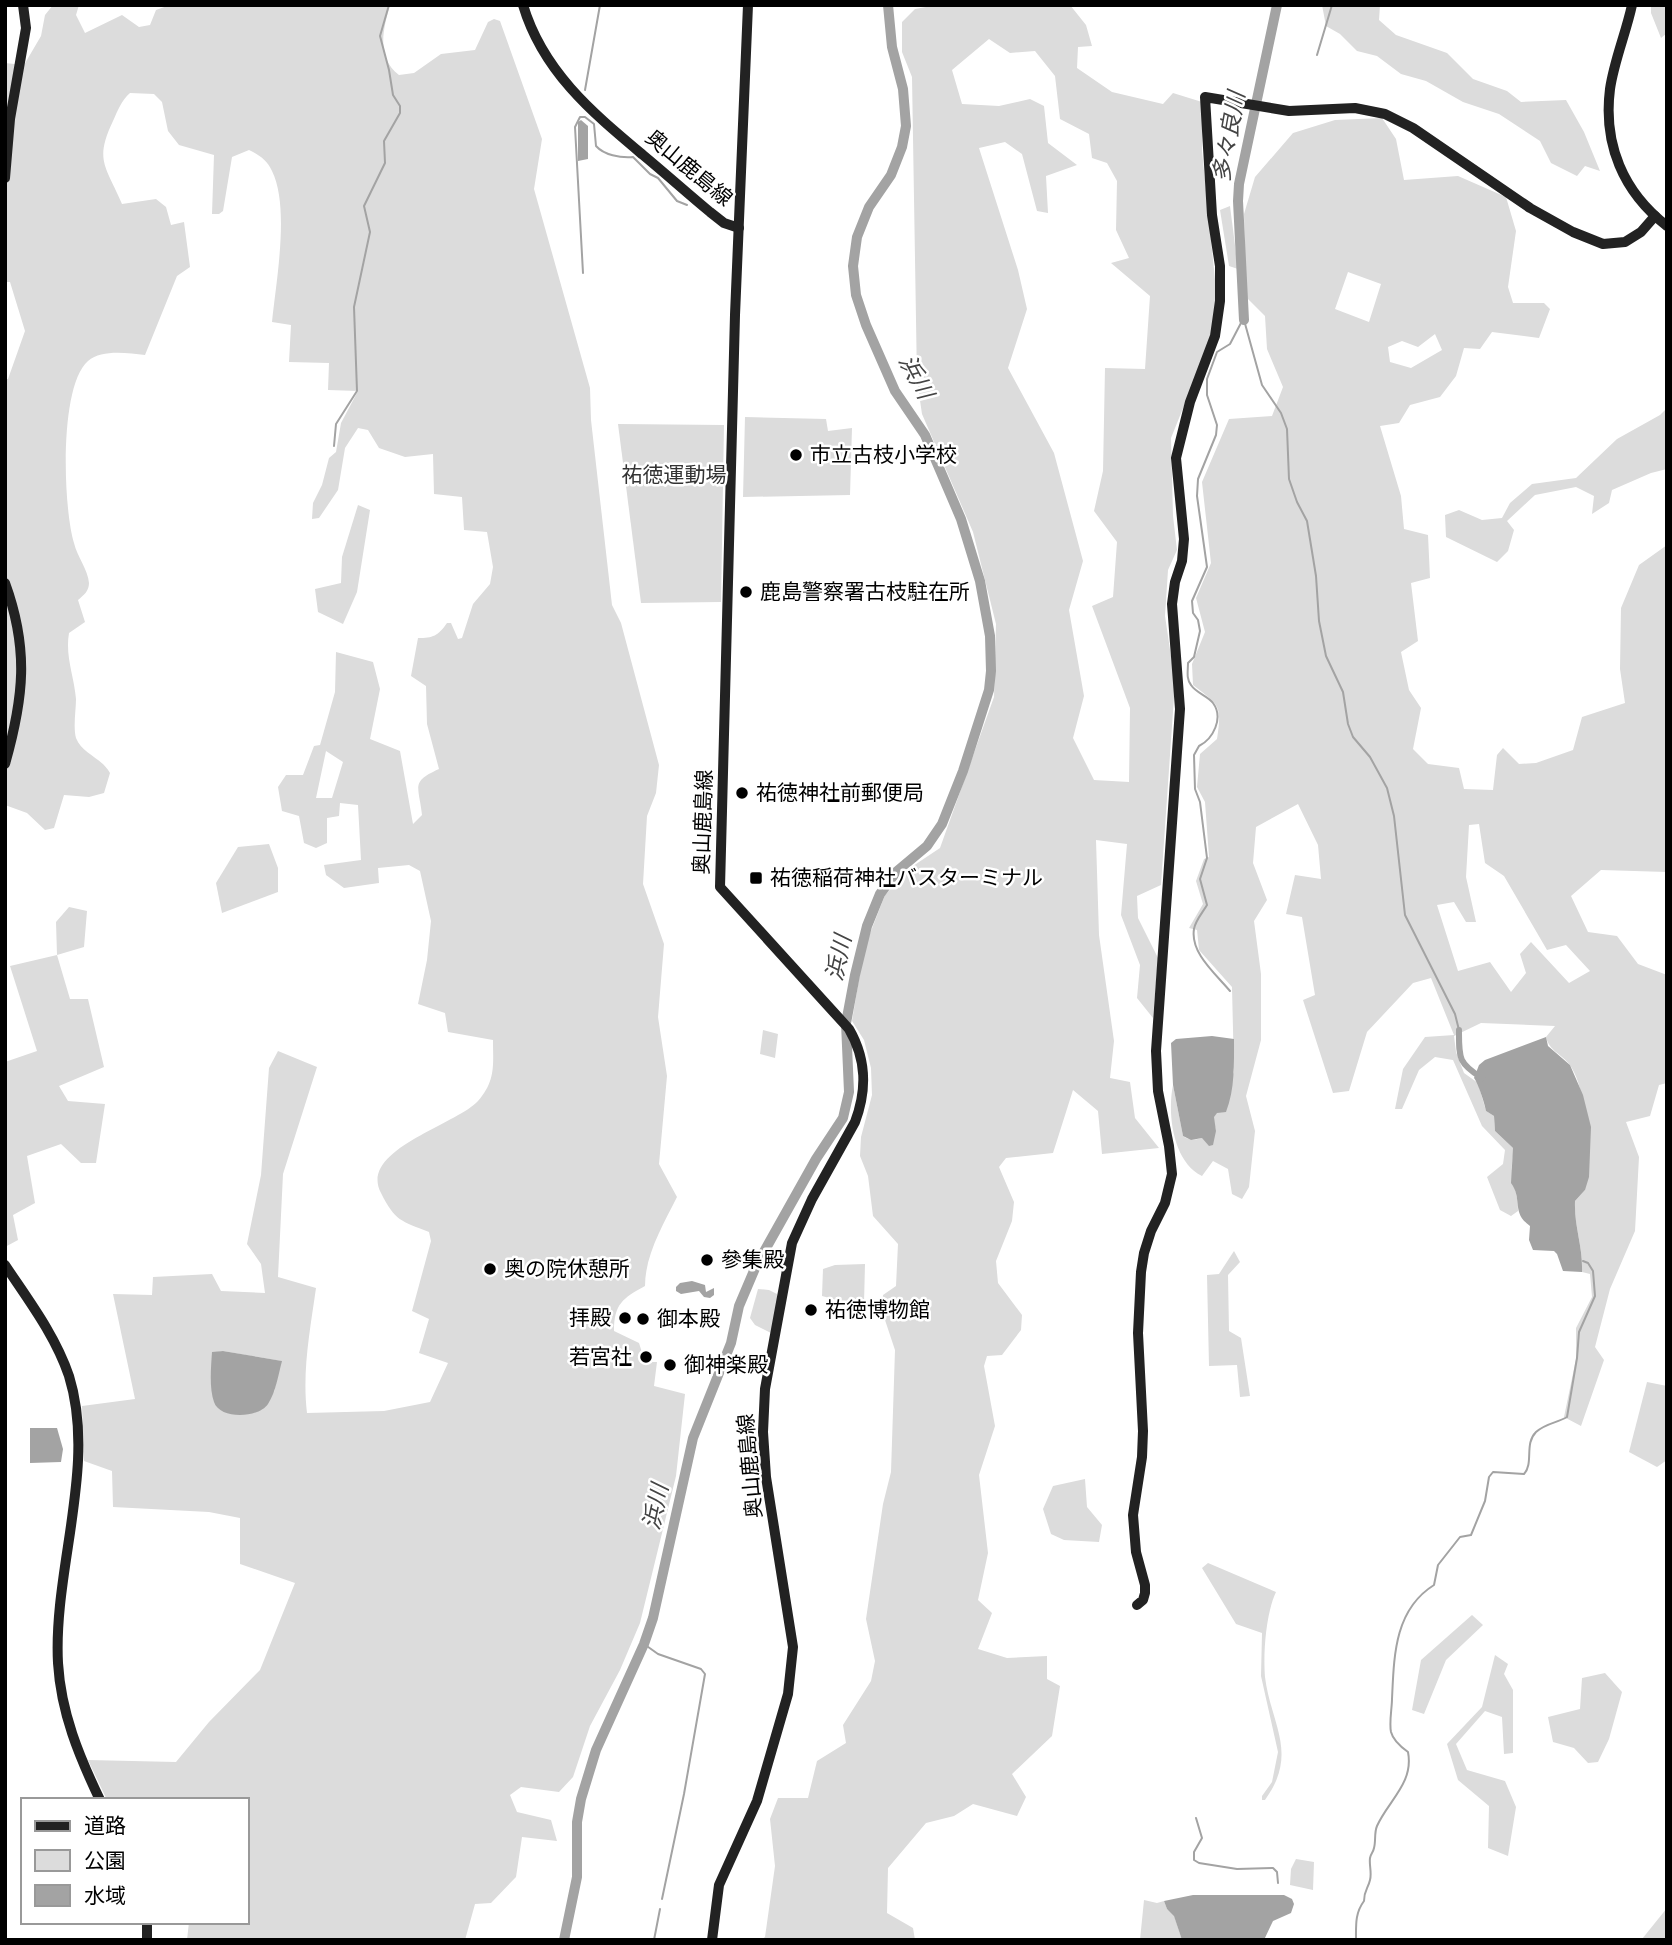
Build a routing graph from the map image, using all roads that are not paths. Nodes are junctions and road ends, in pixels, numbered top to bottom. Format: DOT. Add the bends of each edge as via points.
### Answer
graph roads {
  1 [pos="23,5"];
  2 [pos="523,5"];
  3 [pos="748,5"];
  4 [pos="1632,5"];
  5 [pos="5,178"];
  6 [pos="1655,216"];
  7 [pos="1667,226"];
  8 [pos="739,228"];
  9 [pos="5,583"];
  10 [pos="5,764"];
  11 [pos="5,1265"];
  12 [pos="1137,1605"];
  13 [pos="99,1798"];
  14 [pos="712,1940"];
  1 -- 5 [label="street" via="26,28"];
  2 -- 8 [label="street, 奥山鹿島線" via="544,51 580,101 717,218"];
  3 -- 8 [label="street"];
  4 -- 6 [label="street" via="1610,88 1609,121 1615,157 1627,184"];
  6 -- 7 [label="street"];
  6 -- 12 [label="street" via="1625,242 1592,241 1530,208 1385,114 1355,108 1310,111 1205,97 1220,301 1215,336 1190,402 1176,458 1184,539 1172,604 1180,709 1156,1051 1172,1174 1142,1272 1138,1333 1143,1431 1133,1515 1145,1592"];
  8 -- 14 [label="street, 奥山鹿島線" via="720,887 849,1029 861,1055 864,1084 855,1122 792,1243 765,1389 766,1477 790,1621 792,1671 757,1801 719,1885"];
  9 -- 10 [label="street" via="22,650 20,701"];
  11 -- 13 [label="street" via="50,1334 74,1398 78,1440 58,1662 72,1737"];
}
